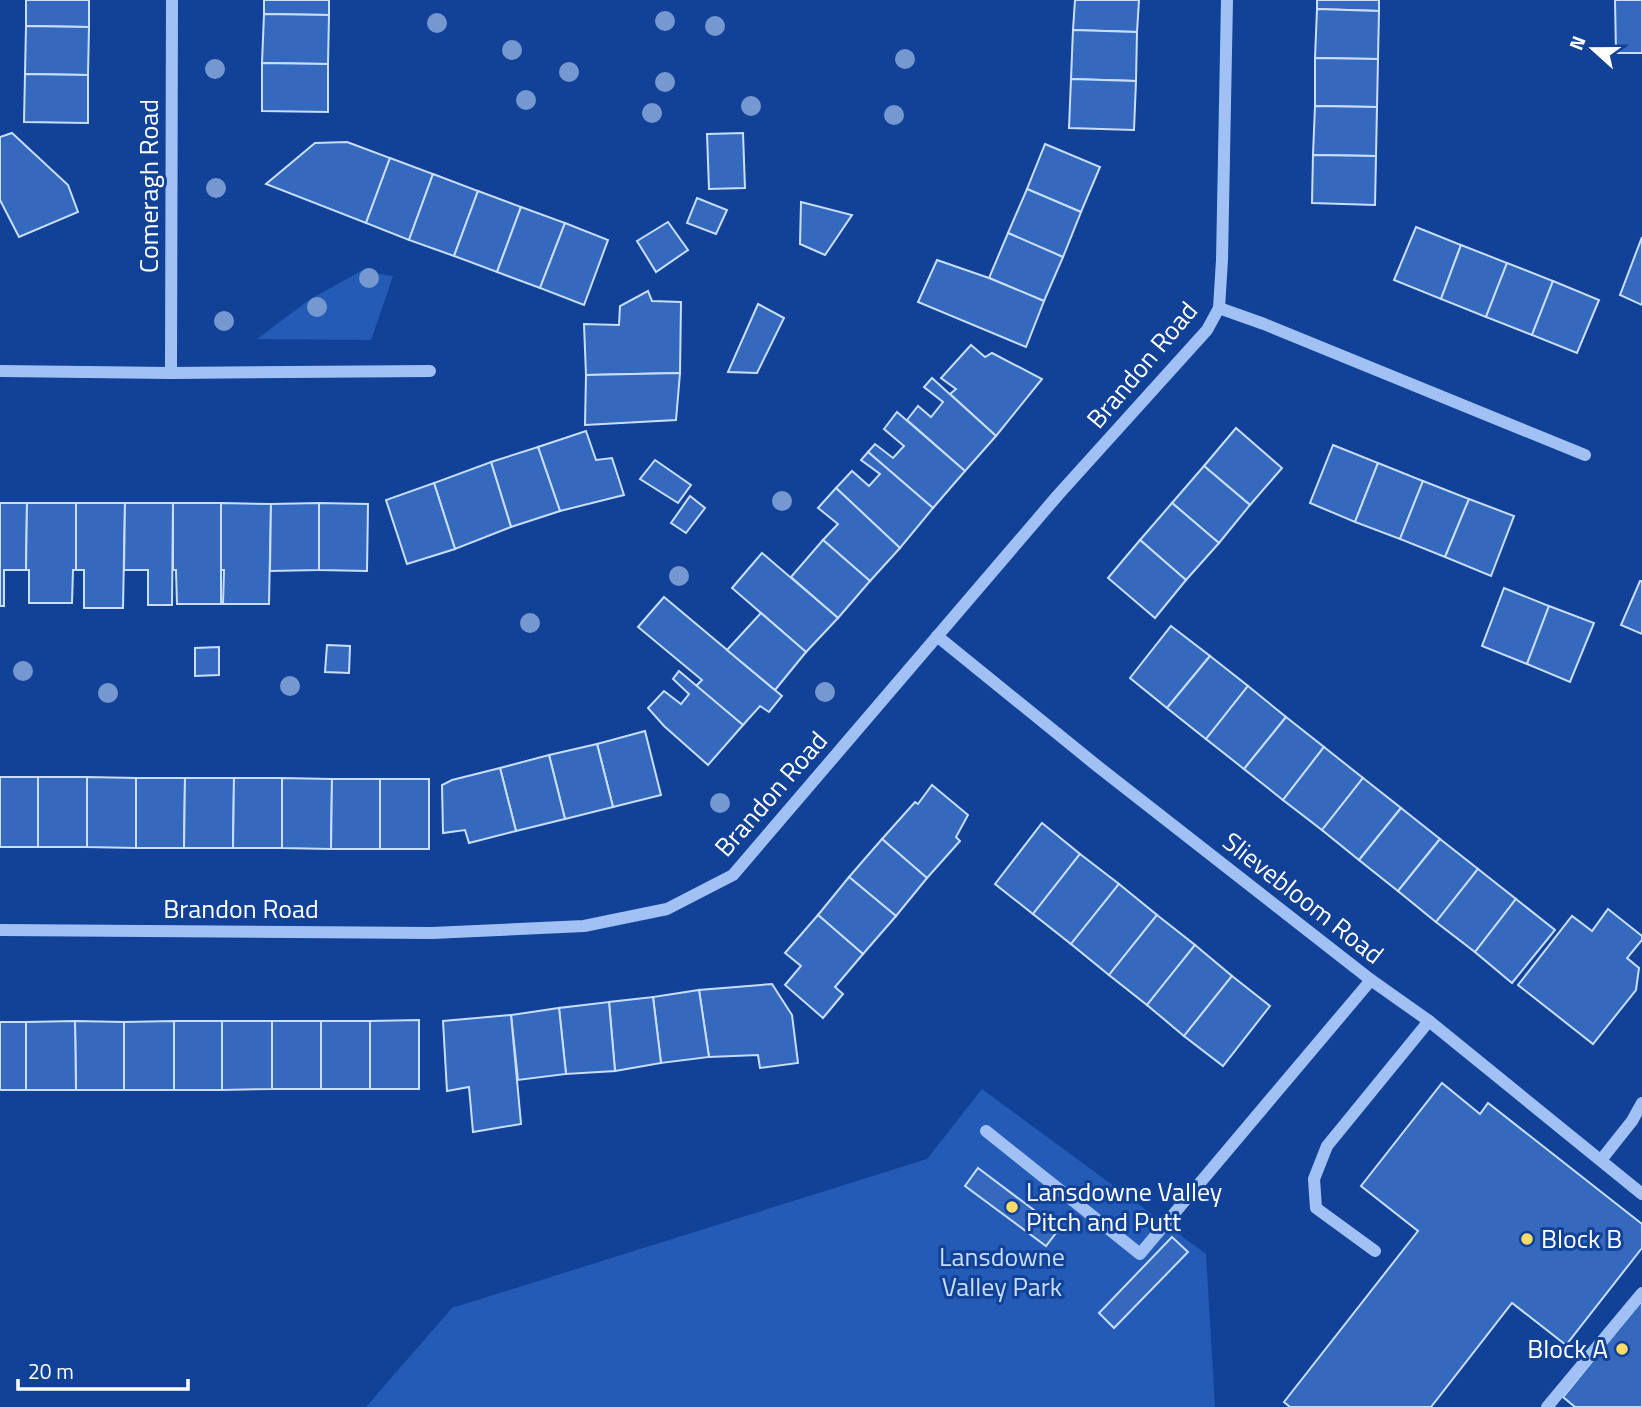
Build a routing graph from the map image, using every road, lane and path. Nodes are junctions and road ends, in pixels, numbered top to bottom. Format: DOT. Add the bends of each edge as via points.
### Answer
graph roads {
  1 [pos="172,0"];
  2 [pos="1227,0"];
  3 [pos="1219,308"];
  4 [pos="0,371"];
  5 [pos="430,371"];
  6 [pos="171,373"];
  7 [pos="1585,455"];
  8 [pos="937,636"];
  9 [pos="0,930"];
  10 [pos="1371,980"];
  11 [pos="1429,1021"];
  12 [pos="1642,1103"];
  13 [pos="986,1131"];
  14 [pos="1601,1160"];
  15 [pos="1642,1194"];
  16 [pos="1375,1251"];
  17 [pos="1642,1293"];
  18 [pos="1547,1407"];
  1 -- 6 [label="street, Comeragh Road"];
  2 -- 3 [label="street, Brandon Road"];
  3 -- 7 [label="street, Brandon Road"];
  3 -- 8 [label="street, Brandon Road" via="1207,330"];
  4 -- 6 [label="street"];
  5 -- 6 [label="street"];
  8 -- 9 [label="street, Brandon Road" via="733,874 667,909 584,926 432,933"];
  8 -- 10 [label="street, Slievebloom Road"];
  10 -- 11 [label="street, Slievebloom Road"];
  10 -- 13 [label="street" via="1140,1254"];
  11 -- 14 [label="street, Slievebloom Road"];
  11 -- 16 [label="street" via="1327,1146 1314,1179 1316,1208"];
  12 -- 14 [label="street"];
  14 -- 15 [label="street, Slievebloom Road"];
  17 -- 18 [label="street"];
}
